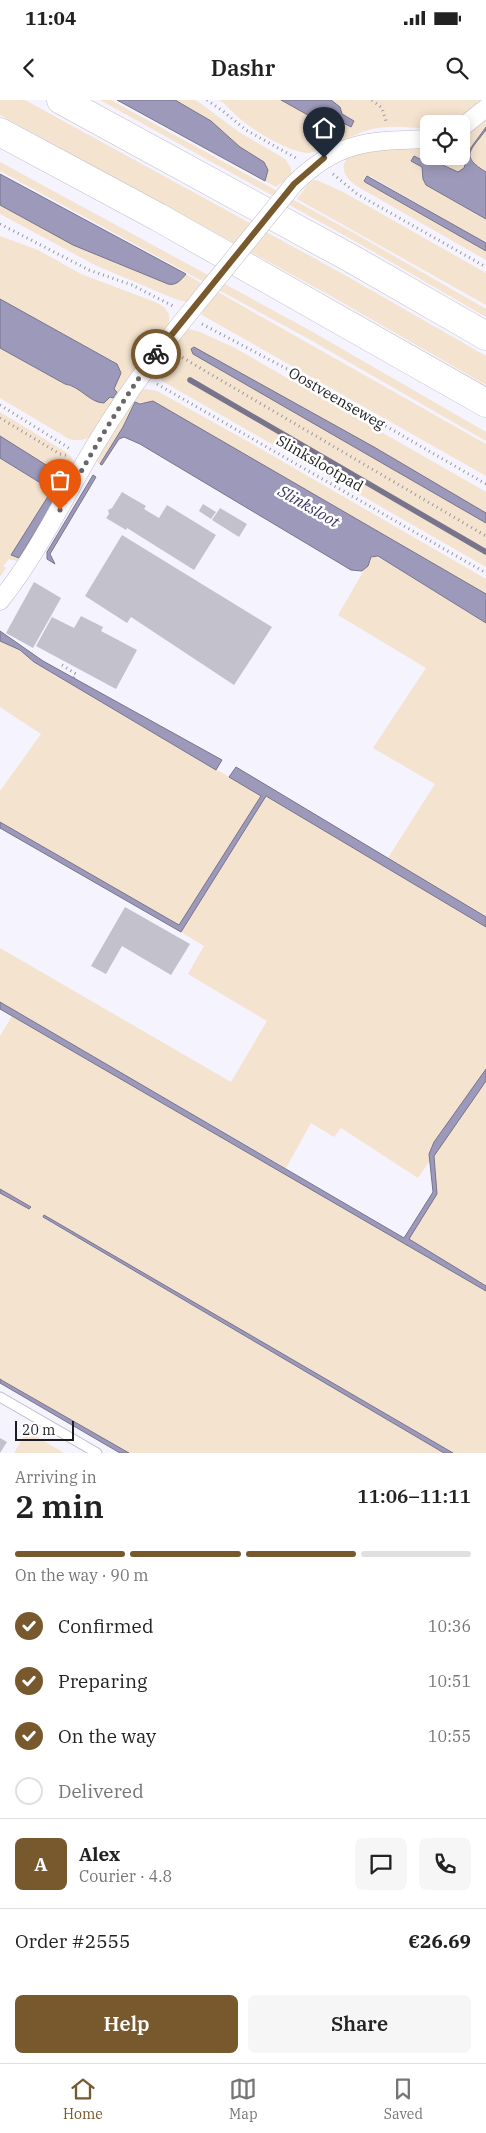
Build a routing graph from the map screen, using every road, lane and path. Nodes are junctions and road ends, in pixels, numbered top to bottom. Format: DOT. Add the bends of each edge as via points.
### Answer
graph roads {
  1 [pos="60,100"];
  2 [pos="207,100"];
  3 [pos="372,100"];
  4 [pos="486,108"];
  5 [pos="470,121"];
  6 [pos="0,132"];
  7 [pos="391,139"];
  8 [pos="420,139"];
  9 [pos="313,166"];
  10 [pos="0,224"];
  11 [pos="486,267"];
  12 [pos="187,316"];
  13 [pos="486,336"];
  14 [pos="162,346"];
  15 [pos="140,375"];
  16 [pos="486,403"];
  17 [pos="0,405"];
  18 [pos="0,418"];
  19 [pos="87,459"];
  20 [pos="486,484"];
  21 [pos="486,536"];
  22 [pos="486,573"];
  23 [pos="0,602"];
  24 [pos="62,665"];
  25 [pos="70,684"];
  26 [pos="0,1397"];
  27 [pos="97,1453"];
  1 -- 13 [label="highway"];
  2 -- 9 [label="path" via="246,130"];
  3 -- 7 [label="path" via="382,108"];
  4 -- 5 [label="street"];
  6 -- 16 [label="highway" via="175,226"];
  7 -- 8 [label="street"];
  7 -- 9 [label="street" via="358,144"];
  9 -- 11 [label="path" via="326,168 357,194"];
  9 -- 12 [label="street, bridge" via="294,184"];
  10 -- 12 [label="path, Oostveenseweg" via="89,270 157,297"];
  12 -- 14 [label="street"];
  12 -- 20 [label="path, Oostveenseweg" via="289,370"];
  14 -- 15 [label="street"];
  14 -- 21 [label="path"];
  15 -- 19 [label="street"];
  15 -- 22 [label="path, Slinkslootpad"];
  17 -- 19 [label="path"];
  18 -- 19 [label="path" via="60,454"];
  19 -- 23 [label="street" via="27,565"];
  24 -- 25 [label="path" via="76,674"];
  26 -- 27 [label="lane"];
}
